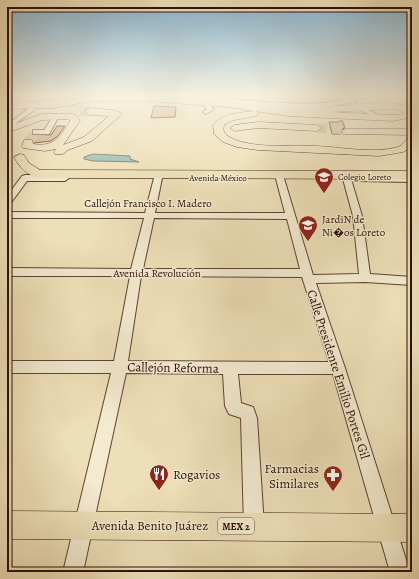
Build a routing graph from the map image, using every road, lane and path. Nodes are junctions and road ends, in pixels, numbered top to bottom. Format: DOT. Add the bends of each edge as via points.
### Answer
graph roads {
  1 [pos="14,123"];
  2 [pos="25,123"];
  3 [pos="52,123"];
  4 [pos="74,123"];
  5 [pos="95,123"];
  6 [pos="107,123"];
  7 [pos="220,123"];
  8 [pos="396,123"];
  9 [pos="321,130"];
  10 [pos="7,131"];
  11 [pos="346,131"];
  12 [pos="411,135"];
  13 [pos="241,144"];
  14 [pos="30,147"];
  15 [pos="61,153"];
  16 [pos="67,174"];
  17 [pos="279,177"];
  18 [pos="158,178"];
  19 [pos="347,179"];
  20 [pos="411,179"];
  21 [pos="7,202"];
  22 [pos="7,215"];
  23 [pos="149,215"];
  24 [pos="290,216"];
  25 [pos="7,272"];
  26 [pos="136,273"];
  27 [pos="308,276"];
  28 [pos="365,278"];
  29 [pos="412,281"];
  30 [pos="7,367"];
  31 [pos="120,367"];
  32 [pos="230,368"];
  33 [pos="338,368"];
  34 [pos="7,525"];
  35 [pos="84,525"];
  36 [pos="254,526"];
  37 [pos="400,528"];
  38 [pos="73,572"];
  39 [pos="400,572"];
  1 -- 10 [label="street"];
  2 -- 10 [label="highway"];
  3 -- 14 [label="street"];
  4 -- 14 [label="highway" via="59,145"];
  5 -- 15 [label="highway" via="71,141"];
  6 -- 15 [label="highway" via="88,139"];
  7 -- 13 [label="highway" via="218,130 222,136"];
  8 -- 12 [label="highway"];
  9 -- 13 [label="highway" via="236,128 231,135"];
  10 -- 14 [label="highway"];
  11 -- 12 [label="highway"];
  12 -- 13 [label="highway" via="407,146 387,152"];
  14 -- 16 [label="highway" via="23,164 29,170 38,174"];
  15 -- 16 [label="highway" via="54,160 55,166"];
  16 -- 17 [label="highway"];
  17 -- 18 [label="street, Avenida México"];
  17 -- 19 [label="street, Avenida México"];
  17 -- 20 [label="highway"];
  17 -- 24 [label="street, Calle Presidente Emilio Portes Gil"];
  18 -- 21 [label="street, Avenida México" via="25,178"];
  18 -- 23 [label="street"];
  19 -- 20 [label="street, Avenida México"];
  19 -- 28 [label="street" via="359,218"];
  22 -- 23 [label="street, Callejón Francisco I. Madero"];
  23 -- 24 [label="street, Callejón Francisco I. Madero"];
  23 -- 26 [label="street"];
  24 -- 27 [label="street, Calle Presidente Emilio Portes Gil"];
  25 -- 26 [label="street, Avenida Revolución"];
  26 -- 27 [label="street, Avenida Revolución"];
  26 -- 31 [label="street"];
  27 -- 28 [label="street, Avenida Revolución"];
  27 -- 33 [label="street, Calle Presidente Emilio Portes Gil"];
  28 -- 29 [label="street, Avenida Revolución"];
  30 -- 31 [label="street, Callejón Reforma"];
  31 -- 32 [label="street, Callejón Reforma"];
  31 -- 35 [label="street"];
  32 -- 33 [label="street, Callejón Reforma"];
  32 -- 36 [label="street" via="233,406 247,412 249,418"];
  33 -- 37 [label="street, Calle Presidente Emilio Portes Gil"];
  34 -- 35 [label="highway, Avenida Benito Juárez / MEX 2"];
  35 -- 36 [label="highway, Avenida Benito Juárez / MEX 2"];
  35 -- 38 [label="street"];
  36 -- 37 [label="highway, Avenida Benito Juárez / MEX 2"];
  37 -- 39 [label="street, Calle Presidente Emilio Portes Gil"];
}
